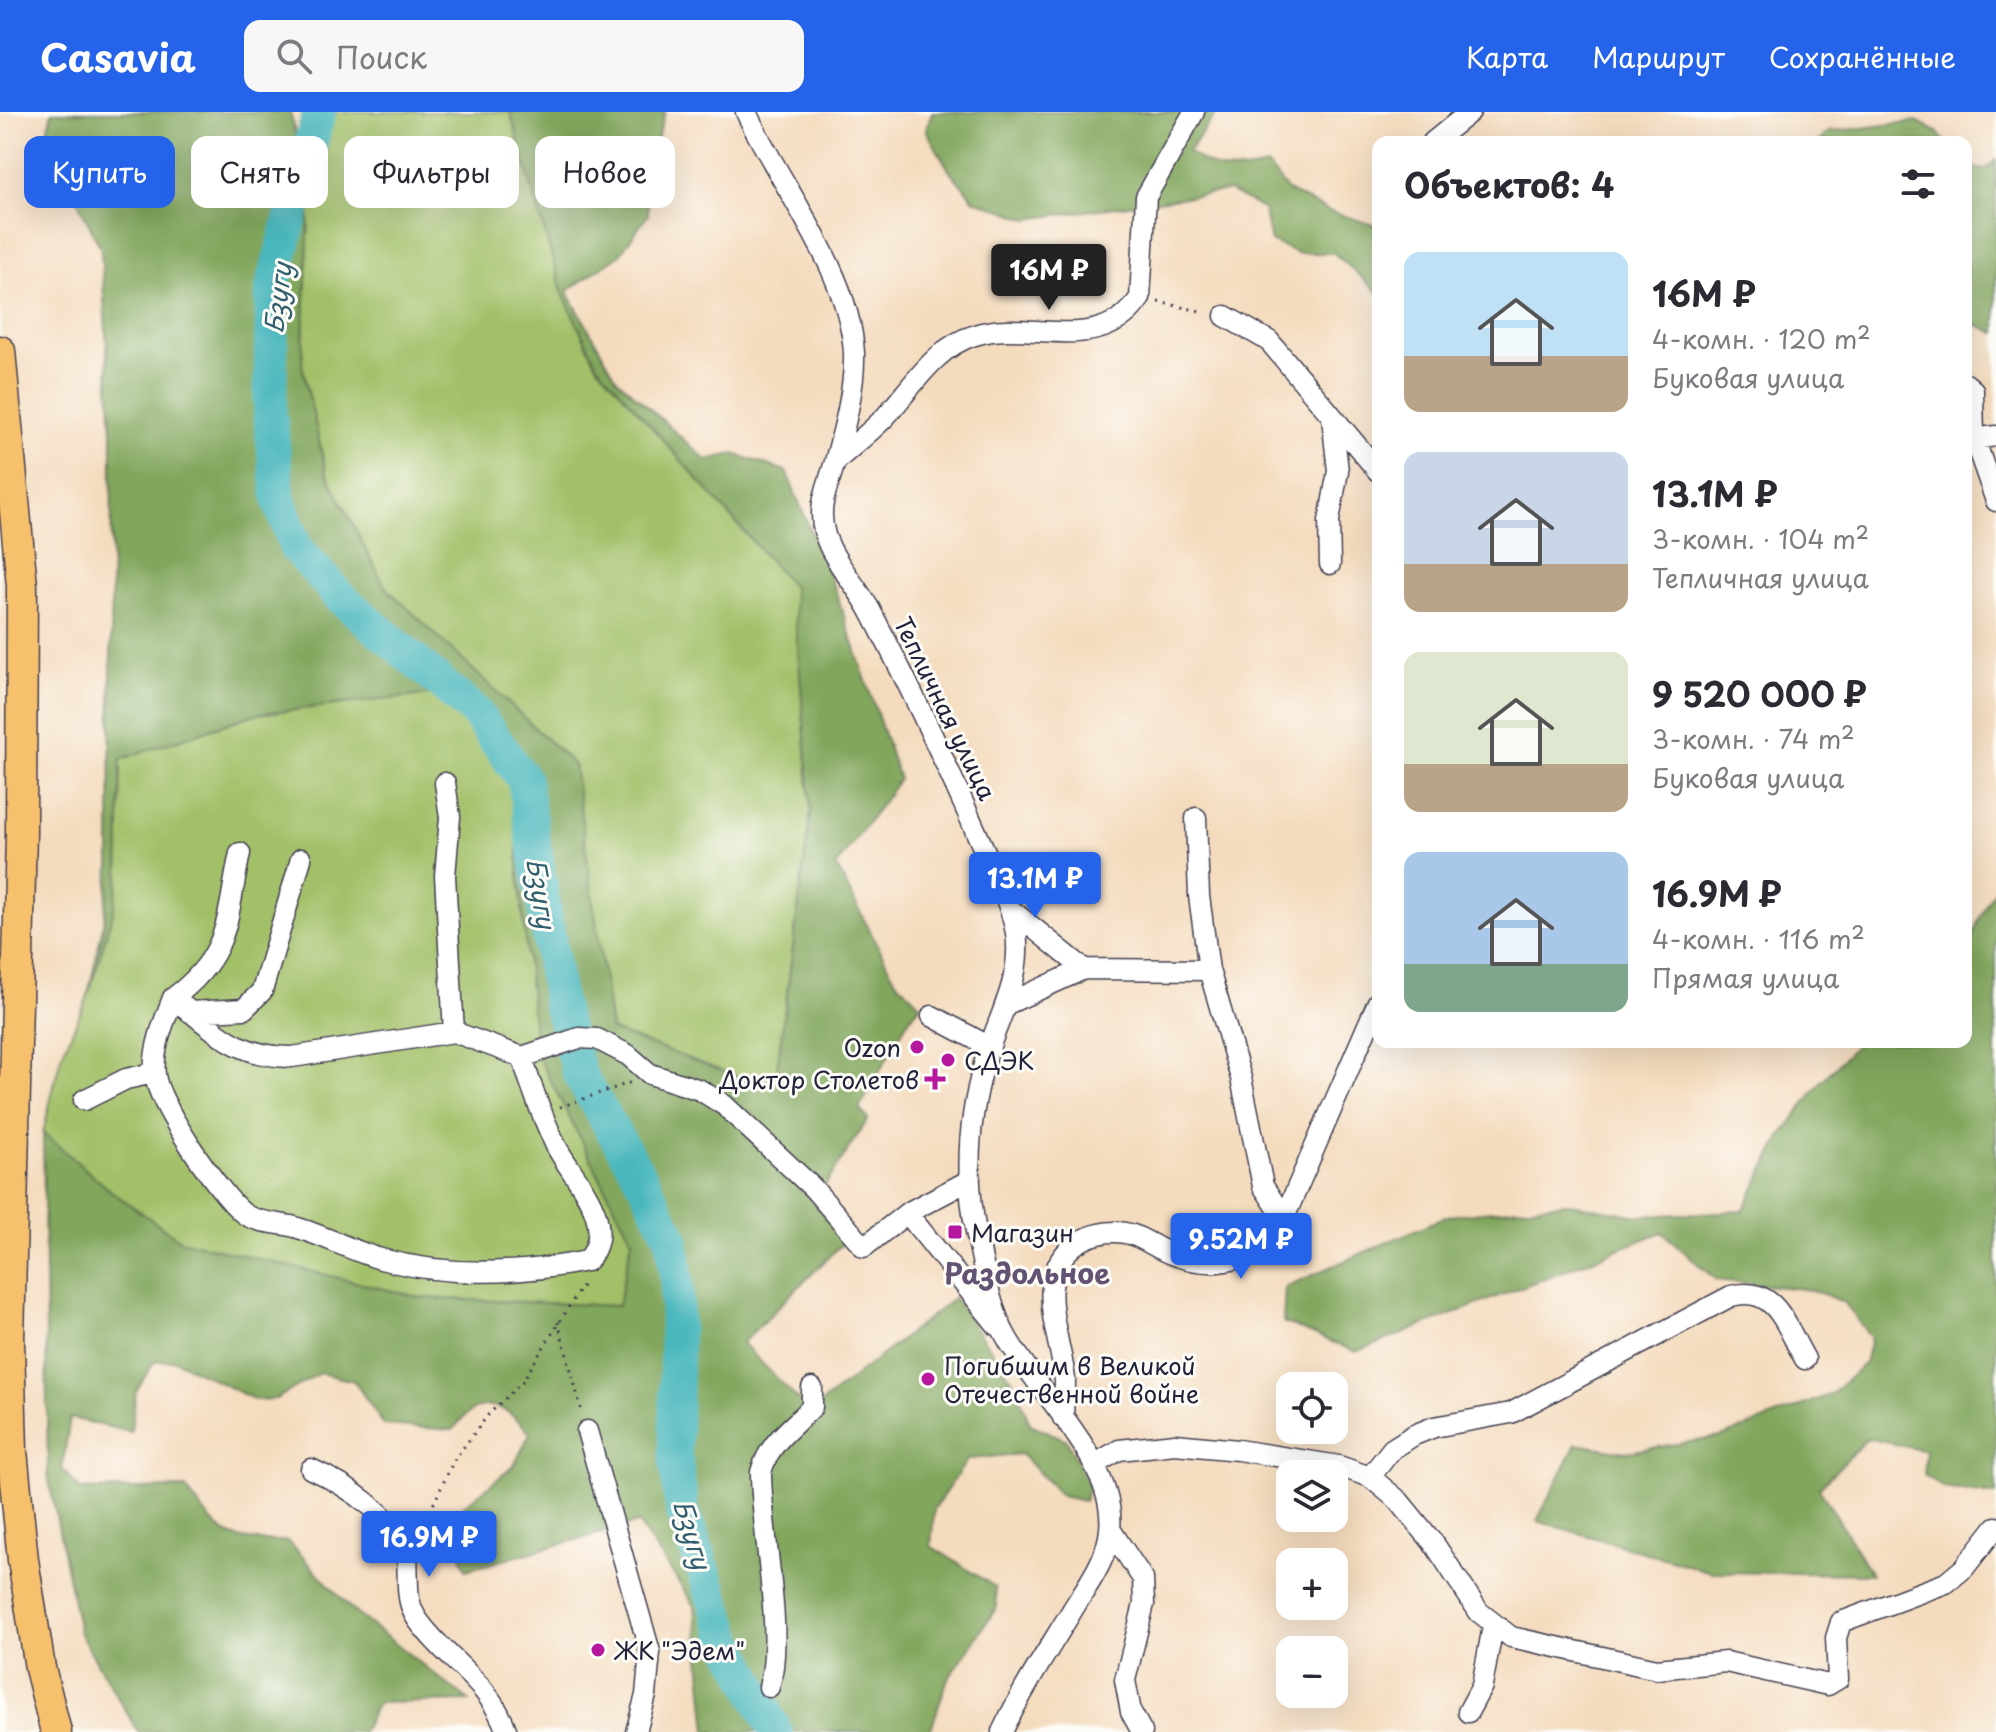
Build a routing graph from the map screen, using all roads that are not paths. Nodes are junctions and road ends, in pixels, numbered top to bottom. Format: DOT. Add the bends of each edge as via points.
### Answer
graph roads {
  1 [pos="746,112"];
  2 [pos="1194,112"];
  3 [pos="1470,112"];
  4 [pos="1440,136"];
  5 [pos="1225,316"];
  6 [pos="0,351"];
  7 [pos="1332,417"];
  8 [pos="1996,436"];
  9 [pos="1972,439"];
  10 [pos="1972,444"];
  11 [pos="836,461"];
  12 [pos="1372,464"];
  13 [pos="1996,501"];
  14 [pos="1330,564"];
  15 [pos="445,783"];
  16 [pos="1196,818"];
  17 [pos="240,853"];
  18 [pos="301,859"];
  19 [pos="1010,909"];
  20 [pos="1084,969"];
  21 [pos="1209,970"];
  22 [pos="173,998"];
  23 [pos="1005,1005"];
  24 [pos="190,1012"];
  25 [pos="932,1016"];
  26 [pos="1372,1016"];
  27 [pos="454,1032"];
  28 [pos="990,1047"];
  29 [pos="522,1057"];
  30 [pos="154,1073"];
  31 [pos="84,1100"];
  32 [pos="968,1181"];
  33 [pos="907,1213"];
  34 [pos="1284,1218"];
  35 [pos="1005,1335"];
  36 [pos="1805,1359"];
  37 [pos="812,1388"];
  38 [pos="1063,1418"];
  39 [pos="587,1431"];
  40 [pos="1094,1465"];
  41 [pos="311,1469"];
  42 [pos="1370,1477"];
  43 [pos="1996,1527"];
  44 [pos="1110,1529"];
  45 [pos="1493,1626"];
  46 [pos="769,1687"];
  47 [pos="1468,1712"];
  48 [pos="56,1732"];
  49 [pos="507,1732"];
  50 [pos="636,1732"];
  51 [pos="1002,1732"];
  52 [pos="1142,1732"];
  1 -- 11 [label="street, Тепличная улица" via="824,258 849,322 853,381"];
  2 -- 11 [label="street" via="1146,197 1140,298 1132,309 1099,329 1058,335 998,331 959,340"];
  3 -- 4 [label="street"];
  5 -- 7 [label="street" via="1269,341"];
  6 -- 48 [label="highway" via="22,586 9,1341 12,1451 23,1560"];
  7 -- 12 [label="street"];
  7 -- 14 [label="street" via="1338,471 1329,521"];
  8 -- 9 [label="street"];
  10 -- 13 [label="street"];
  11 -- 19 [label="street, Тепличная улица" via="820,508 831,551 880,630"];
  15 -- 27 [label="street"];
  16 -- 21 [label="street"];
  17 -- 22 [label="street" via="212,963"];
  18 -- 24 [label="street" via="262,991 244,1009"];
  19 -- 20 [label="street"];
  19 -- 23 [label="street, Тепличная улица" via="1016,965"];
  20 -- 21 [label="street"];
  20 -- 23 [label="street"];
  21 -- 34 [label="street" via="1241,1078 1263,1186"];
  22 -- 24 [label="street"];
  22 -- 30 [label="street"];
  23 -- 28 [label="street, Тепличная улица"];
  24 -- 27 [label="street" via="224,1040 269,1057"];
  25 -- 28 [label="street"];
  26 -- 34 [label="street"];
  27 -- 29 [label="street"];
  28 -- 32 [label="street, Тепличная улица" via="968,1138"];
  29 -- 30 [label="street" via="541,1114 594,1207 596,1245 587,1261 536,1271 472,1271 382,1260 298,1228 244,1215 165,1105"];
  29 -- 33 [label="street" via="579,1038 597,1039 650,1074 700,1090 724,1105 813,1188 864,1247"];
  30 -- 31 [label="street" via="126,1079"];
  32 -- 33 [label="street"];
  32 -- 35 [label="street, Тепличная улица" via="976,1232"];
  33 -- 35 [label="street"];
  34 -- 38 [label="street" via="1261,1248 1224,1262 1173,1255 1130,1234 1092,1235 1072,1247 1053,1279 1051,1299 1065,1381"];
  35 -- 38 [label="street, Тепличная улица"];
  36 -- 42 [label="street" via="1763,1295 1731,1296 1511,1413 1414,1435 1392,1449"];
  37 -- 46 [label="street" via="812,1407 778,1438 761,1472 774,1640"];
  38 -- 40 [label="street, Тепличная улица"];
  39 -- 50 [label="street" via="650,1652"];
  40 -- 42 [label="street" via="1119,1450 1175,1444 1311,1460"];
  40 -- 44 [label="street, Тепличная улица" via="1106,1492"];
  41 -- 49 [label="street" via="387,1520 407,1554 412,1610 482,1685"];
  42 -- 45 [label="street" via="1399,1501"];
  43 -- 45 [label="street" via="1946,1583 1841,1622 1836,1638 1838,1679 1828,1685 1726,1662 1657,1669 1530,1643"];
  44 -- 51 [label="street, Тепличная улица" via="1102,1561"];
  44 -- 52 [label="street" via="1143,1579 1144,1604 1125,1680 1131,1712"];
  45 -- 47 [label="street" via="1482,1686"];
}
